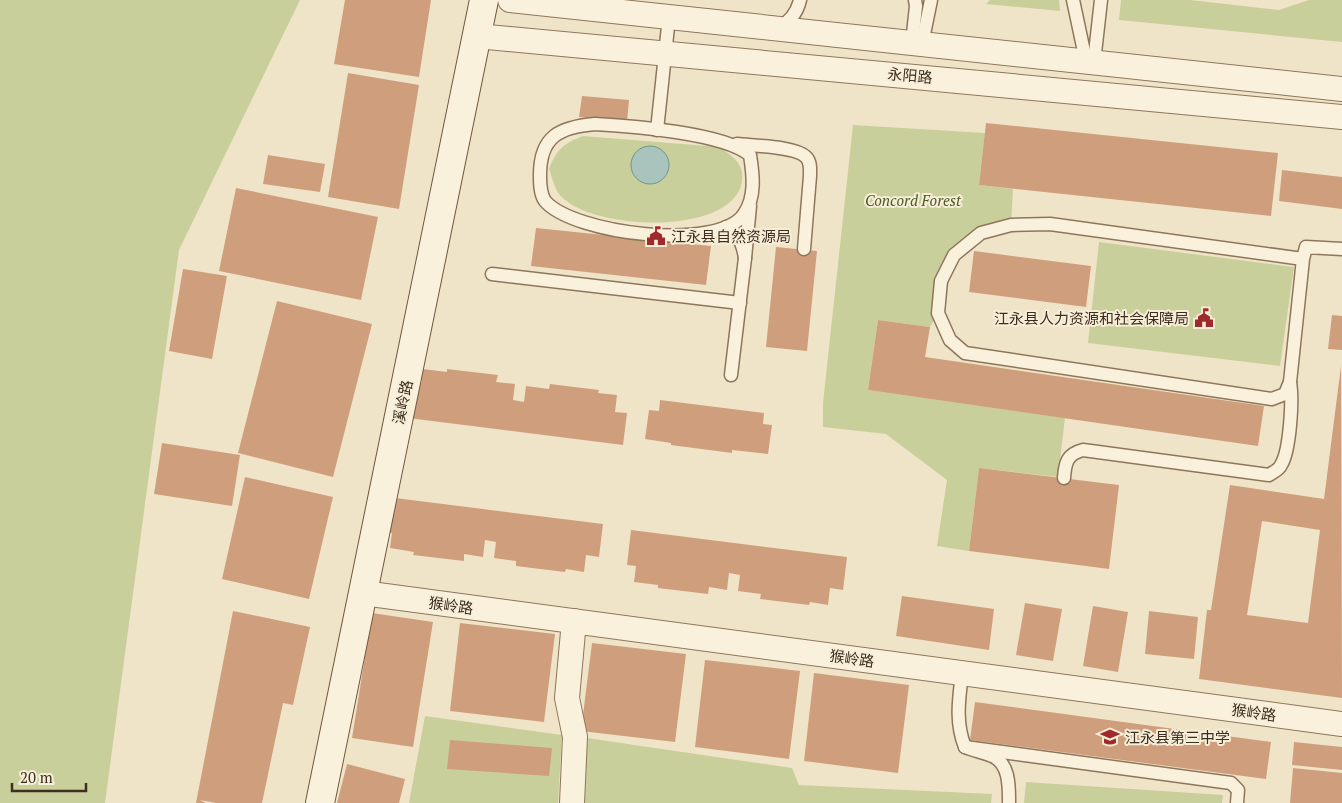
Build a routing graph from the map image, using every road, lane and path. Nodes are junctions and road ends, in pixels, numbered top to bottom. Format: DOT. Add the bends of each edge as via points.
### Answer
graph roads {
  1 [pos="484,0"];
  2 [pos="510,0"];
  3 [pos="800,0"];
  4 [pos="915,0"];
  5 [pos="931,0"];
  6 [pos="1072,0"];
  7 [pos="1101,0"];
  8 [pos="670,17"];
  9 [pos="776,28"];
  10 [pos="477,36"];
  11 [pos="917,44"];
  12 [pos="665,53"];
  13 [pos="1090,62"];
  14 [pos="1342,89"];
  15 [pos="1342,117"];
  16 [pos="657,130"];
  17 [pos="726,143"];
  18 [pos="776,149"];
  19 [pos="752,170"];
  20 [pos="750,202"];
  21 [pos="726,227"];
  22 [pos="804,249"];
  23 [pos="1342,249"];
  24 [pos="745,258"];
  25 [pos="1303,259"];
  26 [pos="492,274"];
  27 [pos="740,303"];
  28 [pos="731,375"];
  29 [pos="1290,382"];
  30 [pos="1064,478"];
  31 [pos="363,593"];
  32 [pos="574,621"];
  33 [pos="962,673"];
  34 [pos="1342,724"];
  35 [pos="965,747"];
  36 [pos="320,803"];
  37 [pos="572,803"];
  38 [pos="1009,803"];
  39 [pos="1237,803"];
  1 -- 10 [label="street, 溪岭路"];
  2 -- 8 [label="street"];
  3 -- 9 [label="lane" via="789,23"];
  4 -- 11 [label="lane"];
  5 -- 11 [label="lane"];
  6 -- 13 [label="lane"];
  7 -- 13 [label="lane"];
  8 -- 9 [label="street"];
  8 -- 12 [label="lane"];
  9 -- 11 [label="street"];
  10 -- 12 [label="street, 永阳路"];
  10 -- 31 [label="street, 溪岭路"];
  11 -- 13 [label="street"];
  12 -- 15 [label="street, 永阳路"];
  12 -- 16 [label="lane"];
  13 -- 14 [label="street"];
  16 -- 17 [label="lane"];
  16 -- 21 [label="lane" via="612,125 570,126 543,150 540,188 545,200 582,223 611,230 646,235 688,234"];
  17 -- 18 [label="lane"];
  17 -- 19 [label="lane" via="750,155"];
  18 -- 19 [label="lane" via="758,154"];
  18 -- 22 [label="lane" via="798,151 807,158 810,166"];
  19 -- 20 [label="lane"];
  20 -- 21 [label="lane" via="744,216"];
  20 -- 24 [label="lane"];
  21 -- 24 [label="lane" via="738,236"];
  23 -- 25 [label="lane" via="1306,247"];
  24 -- 27 [label="lane"];
  25 -- 29 [label="lane"];
  25 -- 29 [label="lane" via="1059,225 1011,225 981,233 954,255 941,281 938,313 950,340 965,353 1272,399 1285,394"];
  26 -- 27 [label="lane"];
  27 -- 28 [label="lane"];
  29 -- 30 [label="lane" via="1292,399 1285,459 1280,468 1269,475 1083,450 1074,452 1066,462"];
  31 -- 32 [label="street, 猴岭路"];
  31 -- 36 [label="street, 溪岭路"];
  32 -- 33 [label="street, 猴岭路"];
  32 -- 37 [label="street" via="567,698 575,737"];
  33 -- 34 [label="street, 猴岭路"];
  33 -- 35 [label="lane" via="958,715 959,732"];
  35 -- 38 [label="lane" via="994,756 1004,768 1010,783"];
  35 -- 39 [label="lane" via="1231,783 1238,790"];
}
